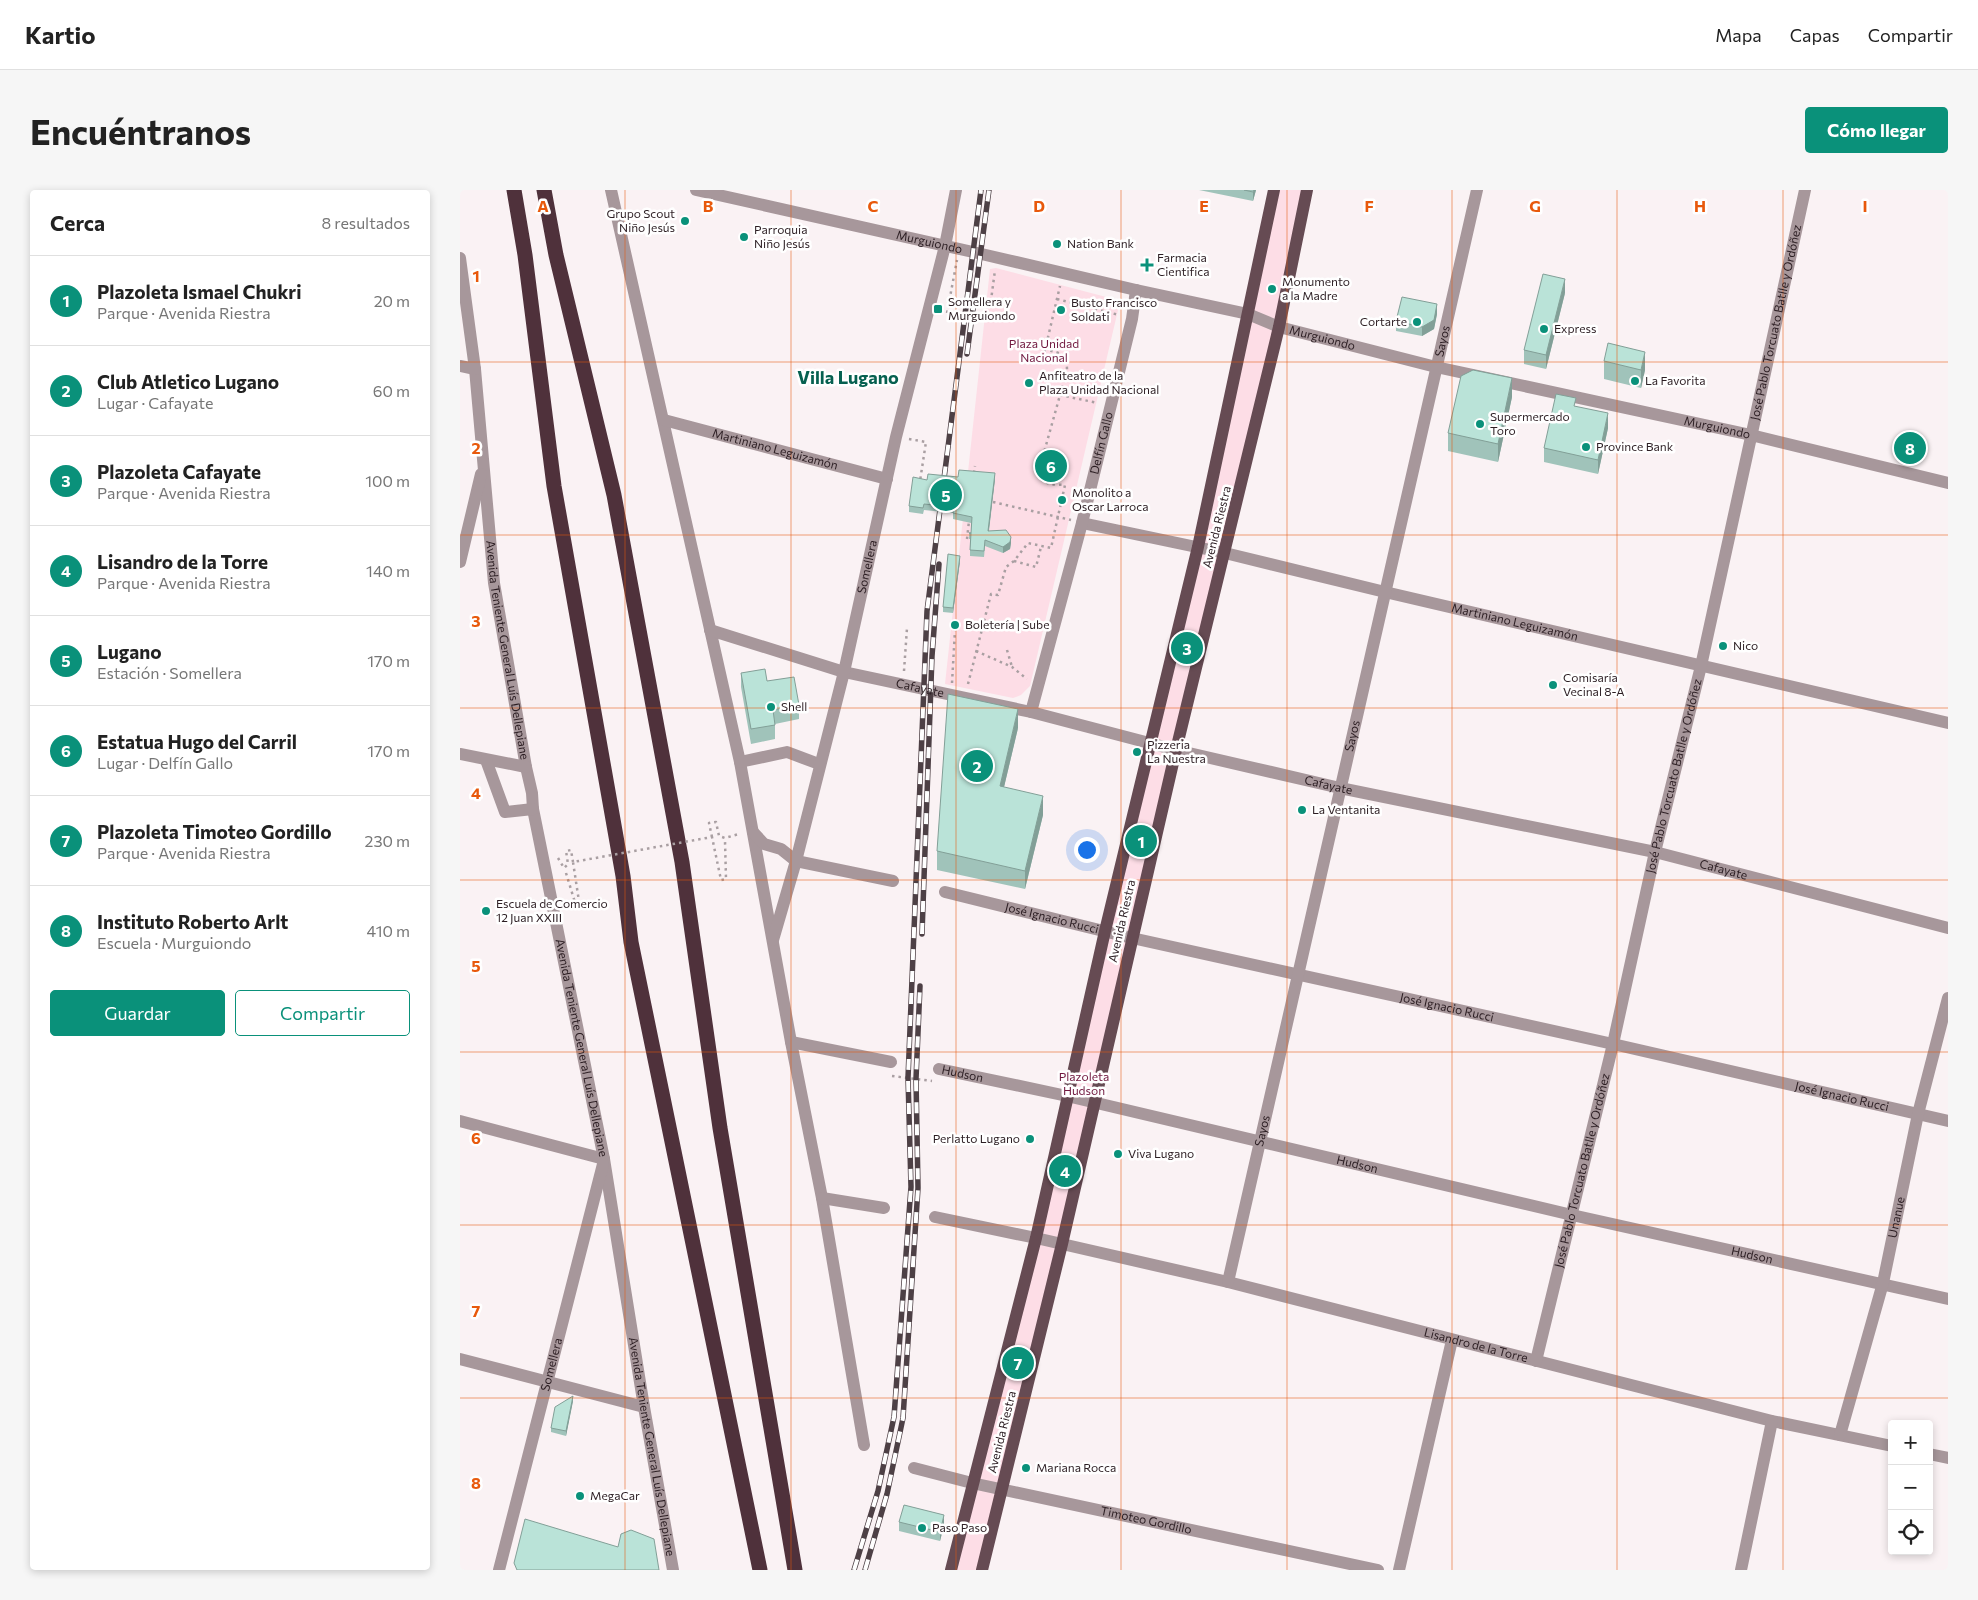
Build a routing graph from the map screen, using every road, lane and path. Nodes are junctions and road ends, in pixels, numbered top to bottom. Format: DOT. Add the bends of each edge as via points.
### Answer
graph roads {
  1 [pos="514,190"];
  2 [pos="544,190"];
  3 [pos="611,190"];
  4 [pos="696,190"];
  5 [pos="956,190"];
  6 [pos="1274,190"];
  7 [pos="1307,190"];
  8 [pos="1477,190"];
  9 [pos="1805,190"];
  10 [pos="945,246"];
  11 [pos="959,249"];
  12 [pos="460,258"];
  13 [pos="997,258"];
  14 [pos="1064,273"];
  15 [pos="1136,290"];
  16 [pos="1057,299"];
  17 [pos="990,308"];
  18 [pos="947,313"];
  19 [pos="1248,314"];
  20 [pos="1132,319"];
  21 [pos="1279,327"];
  22 [pos="460,366"];
  23 [pos="1436,367"];
  24 [pos="475,368"];
  25 [pos="1060,395"];
  26 [pos="1111,406"];
  27 [pos="664,420"];
  28 [pos="1752,435"];
  29 [pos="896,437"];
  30 [pos="484,464"];
  31 [pos="975,466"];
  32 [pos="974,475"];
  33 [pos="887,478"];
  34 [pos="1948,483"];
  35 [pos="919,485"];
  36 [pos="993,502"];
  37 [pos="970,515"];
  38 [pos="1058,517"];
  39 [pos="1082,523"];
  40 [pos="967,539"];
  41 [pos="1042,546"];
  42 [pos="1198,547"];
  43 [pos="1225,553"];
  44 [pos="1014,561"];
  45 [pos="460,562"];
  46 [pos="1385,592"];
  47 [pos="907,628"];
  48 [pos="710,630"];
  49 [pos="955,630"];
  50 [pos="1007,650"];
  51 [pos="976,651"];
  52 [pos="1701,666"];
  53 [pos="1012,667"];
  54 [pos="844,672"];
  55 [pos="904,685"];
  56 [pos="1038,688"];
  57 [pos="951,695"];
  58 [pos="965,698"];
  59 [pos="1031,712"];
  60 [pos="1948,723"];
  61 [pos="1151,743"];
  62 [pos="1176,750"];
  63 [pos="460,754"];
  64 [pos="486,760"];
  65 [pos="740,762"];
  66 [pos="819,764"];
  67 [pos="526,767"];
  68 [pos="1340,788"];
  69 [pos="532,809"];
  70 [pos="752,830"];
  71 [pos="712,835"];
  72 [pos="725,839"];
  73 [pos="1655,852"];
  74 [pos="796,861"];
  75 [pos="573,862"];
  76 [pos="568,864"];
  77 [pos="564,868"];
  78 [pos="893,881"];
  79 [pos="945,892"];
  80 [pos="1948,928"];
  81 [pos="1106,931"];
  82 [pos="1132,938"];
  83 [pos="772,942"];
  84 [pos="1298,975"];
  85 [pos="1948,998"];
  86 [pos="791,1042"];
  87 [pos="1613,1044"];
  88 [pos="892,1062"];
  89 [pos="939,1069"];
  90 [pos="1067,1096"];
  91 [pos="1094,1104"];
  92 [pos="1918,1114"];
  93 [pos="460,1121"];
  94 [pos="1948,1121"];
  95 [pos="1260,1141"];
  96 [pos="604,1159"];
  97 [pos="822,1198"];
  98 [pos="884,1208"];
  99 [pos="1572,1215"];
  100 [pos="935,1217"];
  101 [pos="1036,1238"];
  102 [pos="1062,1244"];
  103 [pos="1228,1282"];
  104 [pos="1883,1283"];
  105 [pos="1948,1298"];
  106 [pos="1452,1340"];
  107 [pos="460,1359"];
  108 [pos="1536,1361"];
  109 [pos="547,1383"];
  110 [pos="644,1407"];
  111 [pos="1772,1421"];
  112 [pos="1840,1435"];
  113 [pos="864,1445"];
  114 [pos="1888,1445"];
  115 [pos="1933,1455"];
  116 [pos="1948,1458"];
  117 [pos="914,1468"];
  118 [pos="972,1483"];
  119 [pos="1002,1489"];
  120 [pos="499,1570"];
  121 [pos="673,1570"];
  122 [pos="760,1570"];
  123 [pos="795,1570"];
  124 [pos="951,1570"];
  125 [pos="982,1570"];
  126 [pos="1378,1570"];
  127 [pos="1399,1570"];
  128 [pos="1741,1570"];
  1 -- 122 [label="highway" via="554,486 623,876 630,942"];
  2 -- 123 [label="highway" via="556,255 614,495 680,853 720,1128"];
  3 -- 27 [label="street"];
  4 -- 10 [label="street, Murguiondo"];
  5 -- 10 [label="street, Somellera"];
  6 -- 19 [label="main road, Avenida Riestra"];
  7 -- 21 [label="main road, Avenida Riestra"];
  8 -- 23 [label="street, Sayos"];
  9 -- 28 [label="street, José Pablo Torcuato Batlle y Ordóñez"];
  10 -- 11 [label="street, Murguiondo"];
  10 -- 29 [label="street, Somellera"];
  11 -- 13 [label="street, Murguiondo"];
  11 -- 18 [label="path"];
  12 -- 24 [label="street, Avenida Teniente General Luís Dellepiane"];
  13 -- 14 [label="street, Murguiondo"];
  13 -- 17 [label="path"];
  14 -- 15 [label="street, Murguiondo"];
  14 -- 16 [label="path"];
  15 -- 19 [label="street, Murguiondo"];
  15 -- 20 [label="street, Delfín Gallo"];
  16 -- 20 [label="path"];
  16 -- 25 [label="path" via="1045,350 1058,353 1067,362"];
  19 -- 21 [label="street, Murguiondo"];
  19 -- 42 [label="main road, Avenida Riestra"];
  20 -- 26 [label="street, Delfín Gallo"];
  21 -- 23 [label="street, Murguiondo"];
  21 -- 43 [label="main road, Avenida Riestra"];
  22 -- 24 [label="street"];
  23 -- 28 [label="street, Murguiondo"];
  23 -- 46 [label="street, Sayos"];
  24 -- 30 [label="street, Avenida Teniente General Luís Dellepiane"];
  25 -- 26 [label="path"];
  25 -- 38 [label="path" via="1038,474 1043,482 1065,485"];
  26 -- 39 [label="street, Delfín Gallo"];
  27 -- 33 [label="street, Martiniano Leguizamón"];
  27 -- 48 [label="street"];
  28 -- 34 [label="street, Murguiondo"];
  28 -- 52 [label="street, José Pablo Torcuato Batlle y Ordóñez"];
  29 -- 33 [label="street, Somellera"];
  29 -- 35 [label="path" via="926,442"];
  30 -- 45 [label="street"];
  30 -- 67 [label="street, Avenida Teniente General Luís Dellepiane" via="494,583"];
  31 -- 32 [label="path"];
  33 -- 54 [label="street, Somellera"];
  36 -- 38 [label="path"];
  37 -- 40 [label="path"];
  38 -- 39 [label="path"];
  38 -- 41 [label="path" via="1051,548"];
  39 -- 42 [label="street, Martiniano Leguizamón"];
  39 -- 56 [label="street, Delfín Gallo"];
  41 -- 44 [label="path" via="1028,543"];
  41 -- 44 [label="path" via="1036,567"];
  42 -- 43 [label="street, Martiniano Leguizamón"];
  42 -- 61 [label="main road, Avenida Riestra"];
  43 -- 46 [label="street, Martiniano Leguizamón"];
  43 -- 62 [label="main road, Avenida Riestra"];
  44 -- 51 [label="path" via="1006,567 998,595 991,594"];
  46 -- 52 [label="street, Martiniano Leguizamón"];
  46 -- 68 [label="street, Sayos"];
  47 -- 55 [label="path"];
  48 -- 54 [label="street, Cafayate"];
  48 -- 65 [label="street"];
  49 -- 57 [label="path"];
  50 -- 53 [label="path"];
  51 -- 53 [label="path"];
  51 -- 58 [label="path"];
  52 -- 60 [label="street, Martiniano Leguizamón"];
  52 -- 73 [label="street, José Pablo Torcuato Batlle y Ordóñez"];
  53 -- 56 [label="path"];
  54 -- 55 [label="street, Cafayate"];
  54 -- 66 [label="street, Somellera"];
  55 -- 57 [label="street, Cafayate"];
  56 -- 59 [label="street, Delfín Gallo"];
  57 -- 58 [label="street, Cafayate"];
  58 -- 59 [label="street, Cafayate"];
  59 -- 61 [label="street, Cafayate"];
  61 -- 62 [label="street, Cafayate"];
  61 -- 81 [label="main road, Avenida Riestra"];
  62 -- 68 [label="street, Cafayate"];
  62 -- 82 [label="main road, Avenida Riestra"];
  63 -- 64 [label="street"];
  64 -- 67 [label="street"];
  64 -- 69 [label="street" via="505,812"];
  65 -- 66 [label="street" via="786,752"];
  65 -- 70 [label="street"];
  66 -- 74 [label="street, Somellera"];
  67 -- 69 [label="street, Avenida Teniente General Luís Dellepiane"];
  68 -- 73 [label="street, Cafayate"];
  68 -- 84 [label="street, Sayos"];
  69 -- 96 [label="street, Avenida Teniente General Luís Dellepiane"];
  70 -- 72 [label="path"];
  70 -- 74 [label="street" via="764,844 782,849"];
  70 -- 83 [label="street"];
  71 -- 72 [label="path" via="709,823 716,822 719,836"];
  71 -- 72 [label="path, bridge" via="721,880 726,880"];
  71 -- 75 [label="path, bridge"];
  73 -- 80 [label="street, Cafayate"];
  73 -- 87 [label="street, José Pablo Torcuato Batlle y Ordóñez"];
  74 -- 78 [label="street"];
  74 -- 83 [label="street, Somellera"];
  75 -- 76 [label="path" via="571,850 566,851"];
  75 -- 77 [label="path, bridge" via="580,908 577,909"];
  79 -- 81 [label="street, José Ignacio Rucci"];
  81 -- 82 [label="street, José Ignacio Rucci"];
  81 -- 90 [label="main road, Avenida Riestra"];
  82 -- 84 [label="street, José Ignacio Rucci"];
  82 -- 91 [label="main road, Avenida Riestra"];
  83 -- 86 [label="street"];
  84 -- 87 [label="street, José Ignacio Rucci"];
  84 -- 95 [label="street, Sayos"];
  85 -- 92 [label="street, Unanue"];
  86 -- 88 [label="street"];
  86 -- 97 [label="street"];
  87 -- 92 [label="street, José Ignacio Rucci"];
  87 -- 99 [label="street, José Pablo Torcuato Batlle y Ordóñez"];
  88 -- 89 [label="path, Hudson" via="890,1076 937,1082"];
  89 -- 90 [label="street, Hudson"];
  90 -- 91 [label="street, Hudson"];
  90 -- 101 [label="main road, Avenida Riestra"];
  91 -- 95 [label="street, Hudson"];
  91 -- 102 [label="main road, Avenida Riestra"];
  92 -- 94 [label="street, José Ignacio Rucci"];
  92 -- 104 [label="street, Unanue"];
  93 -- 96 [label="street"];
  95 -- 99 [label="street, Hudson"];
  95 -- 103 [label="street, Sayos"];
  96 -- 109 [label="street, Somellera"];
  96 -- 110 [label="street, Avenida Teniente General Luís Dellepiane"];
  97 -- 98 [label="street"];
  97 -- 113 [label="street"];
  99 -- 104 [label="street, Hudson"];
  99 -- 108 [label="street, José Pablo Torcuato Batlle y Ordóñez"];
  100 -- 101 [label="street"];
  101 -- 102 [label="street, Lisandro de la Torre"];
  101 -- 118 [label="main road, Avenida Riestra"];
  102 -- 103 [label="street, Lisandro de la Torre"];
  102 -- 119 [label="main road, Avenida Riestra"];
  103 -- 106 [label="street, Lisandro de la Torre"];
  104 -- 105 [label="street, Hudson"];
  104 -- 112 [label="street, Unanue"];
  106 -- 108 [label="street, Lisandro de la Torre"];
  106 -- 127 [label="street"];
  107 -- 109 [label="street"];
  108 -- 111 [label="street, Lisandro de la Torre"];
  109 -- 110 [label="street"];
  109 -- 120 [label="street, Somellera"];
  110 -- 121 [label="street, Avenida Teniente General Luís Dellepiane"];
  111 -- 112 [label="street, Lisandro de la Torre"];
  111 -- 128 [label="street"];
  112 -- 114 [label="street, Lisandro de la Torre"];
  115 -- 116 [label="street"];
  117 -- 118 [label="street, Timoteo Gordillo"];
  118 -- 119 [label="street, Timoteo Gordillo"];
  118 -- 124 [label="main road, Avenida Riestra"];
  119 -- 125 [label="main road, Avenida Riestra"];
  119 -- 126 [label="street, Timoteo Gordillo"];
}
